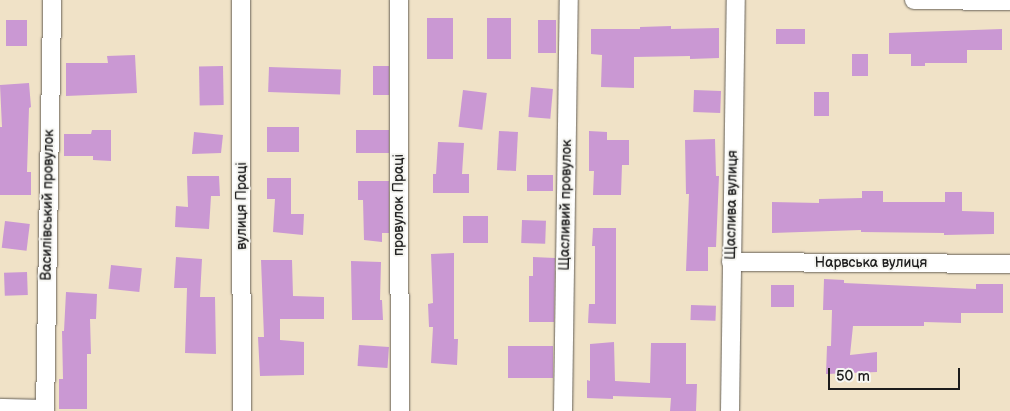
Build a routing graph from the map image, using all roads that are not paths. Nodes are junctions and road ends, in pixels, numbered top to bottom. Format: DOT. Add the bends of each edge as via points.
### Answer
graph roads {
  1 [pos="52,0"];
  2 [pos="241,0"];
  3 [pos="399,0"];
  4 [pos="569,0"];
  5 [pos="736,0"];
  6 [pos="914,0"];
  7 [pos="1010,1"];
  8 [pos="731,262"];
  9 [pos="1010,264"];
  10 [pos="0,408"];
  11 [pos="45,410"];
  12 [pos="242,411"];
  13 [pos="400,411"];
  14 [pos="563,411"];
  15 [pos="730,411"];
  1 -- 11 [label="street, Василівський провулок"];
  2 -- 12 [label="street, вулиця Праці"];
  3 -- 13 [label="street, провулок Праці"];
  4 -- 14 [label="street, Щасливий провулок"];
  5 -- 8 [label="street, Щаслива вулиця"];
  6 -- 7 [label="street"];
  8 -- 9 [label="street, Нарвська вулиця"];
  8 -- 15 [label="street, Щаслива вулиця"];
  10 -- 11 [label="street"];
}
